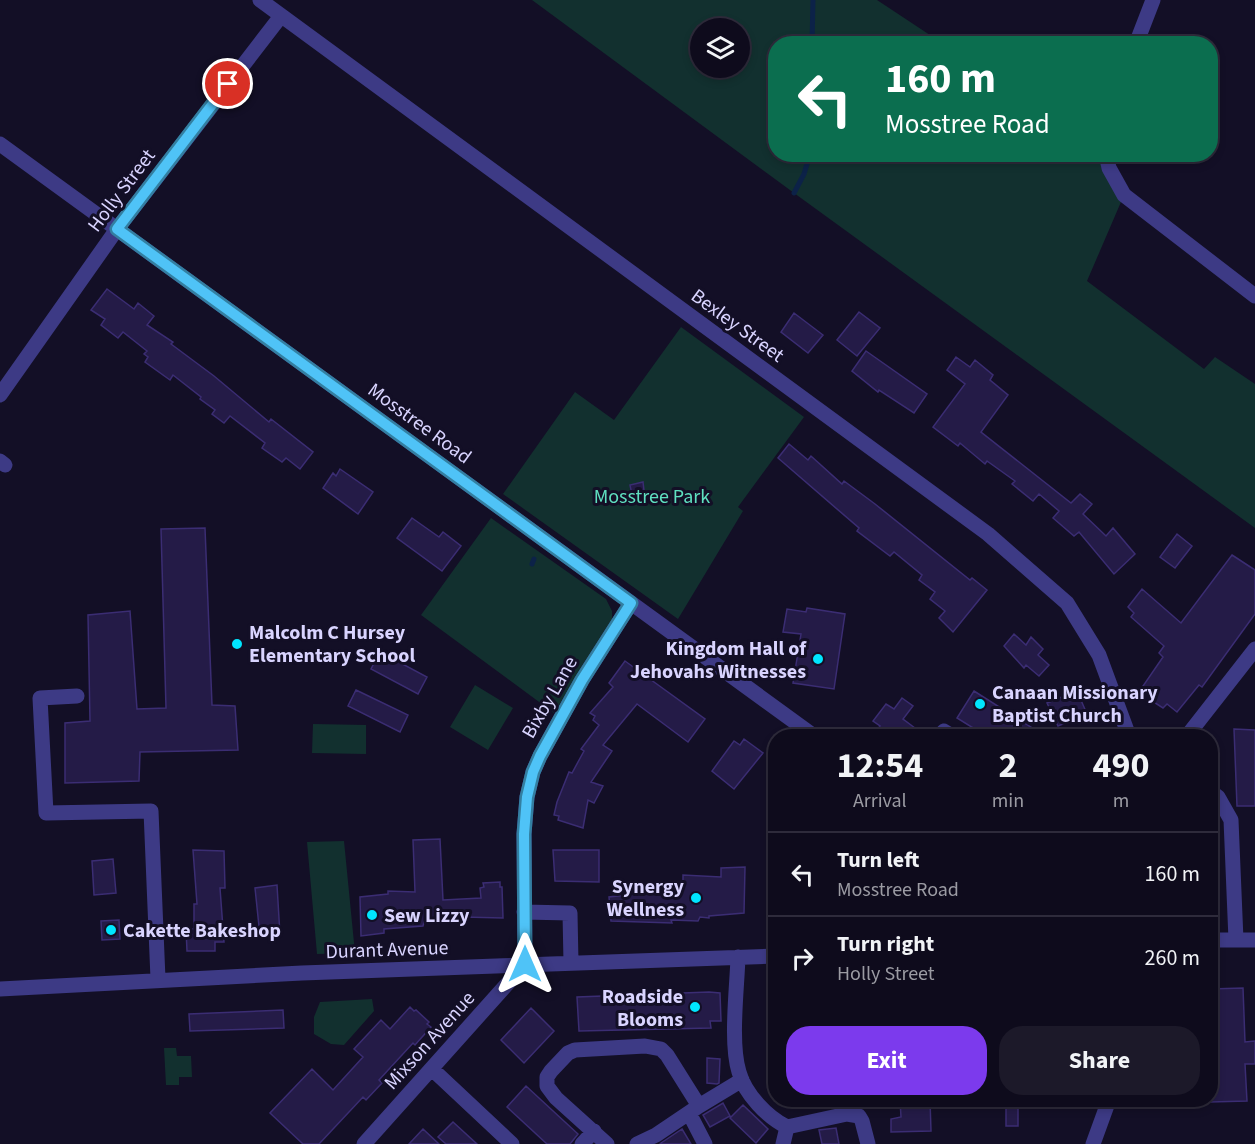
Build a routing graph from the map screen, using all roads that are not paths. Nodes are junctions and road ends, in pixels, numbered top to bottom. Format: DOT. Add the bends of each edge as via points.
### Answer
graph roads {
  1 [pos="260,0"];
  2 [pos="1153,0"];
  3 [pos="281,16"];
  4 [pos="1140,36"];
  5 [pos="0,144"];
  6 [pos="1108,162"];
  7 [pos="117,229"];
  8 [pos="1255,297"];
  9 [pos="0,395"];
  10 [pos="631,603"];
  11 [pos="1255,649"];
  12 [pos="77,696"];
  13 [pos="804,729"];
  14 [pos="1125,729"];
  15 [pos="1192,729"];
  16 [pos="1218,797"];
  17 [pos="524,912"];
  18 [pos="1218,940"];
  19 [pos="1236,940"];
  20 [pos="1255,940"];
  21 [pos="768,956"];
  22 [pos="738,957"];
  23 [pos="571,963"];
  24 [pos="525,964"];
  25 [pos="158,979"];
  26 [pos="0,989"];
  27 [pos="432,1069"];
  28 [pos="742,1080"];
  29 [pos="1106,1107"];
  30 [pos="694,1110"];
  31 [pos="787,1127"];
  32 [pos="594,1131"];
  33 [pos="658,1140"];
  34 [pos="364,1144"];
  35 [pos="512,1144"];
  36 [pos="582,1144"];
  37 [pos="607,1144"];
  38 [pos="637,1144"];
  39 [pos="705,1144"];
  40 [pos="783,1144"];
  41 [pos="868,1144"];
  42 [pos="1093,1144"];
  1 -- 3 [label="street, Bexley Street"];
  2 -- 4 [label="street"];
  3 -- 7 [label="street, Holly Street"];
  3 -- 14 [label="street, Bexley Street" via="988,534 1067,603 1099,655"];
  5 -- 7 [label="street, Mosstree Road"];
  6 -- 8 [label="street" via="1124,195"];
  7 -- 9 [label="street, Holly Street"];
  7 -- 10 [label="street, Mosstree Road"];
  10 -- 13 [label="street, Mosstree Road"];
  10 -- 17 [label="street, Bixby Lane" via="582,680 533,772 525,814"];
  11 -- 15 [label="street"];
  12 -- 25 [label="street" via="40,698 45,813 151,810"];
  16 -- 19 [label="street" via="1231,820"];
  17 -- 23 [label="street" via="570,913"];
  17 -- 24 [label="street, Bixby Lane"];
  18 -- 19 [label="street"];
  19 -- 20 [label="street"];
  21 -- 22 [label="street, Durant Avenue"];
  22 -- 23 [label="street, Durant Avenue"];
  22 -- 28 [label="street" via="735,1054"];
  23 -- 24 [label="street, Durant Avenue"];
  24 -- 25 [label="street, Durant Avenue"];
  24 -- 27 [label="street, Mixson Avenue"];
  25 -- 26 [label="street, Durant Avenue"];
  27 -- 34 [label="street, Mixson Avenue"];
  27 -- 35 [label="street"];
  28 -- 30 [label="street"];
  28 -- 31 [label="street" via="753,1098"];
  29 -- 42 [label="street"];
  30 -- 32 [label="street" via="661,1049 645,1046 575,1050 551,1071 547,1086"];
  30 -- 33 [label="street"];
  30 -- 39 [label="street"];
  31 -- 40 [label="street"];
  31 -- 41 [label="street" via="847,1114 858,1116"];
  32 -- 36 [label="street"];
  32 -- 37 [label="street"];
  33 -- 38 [label="street"];
}
